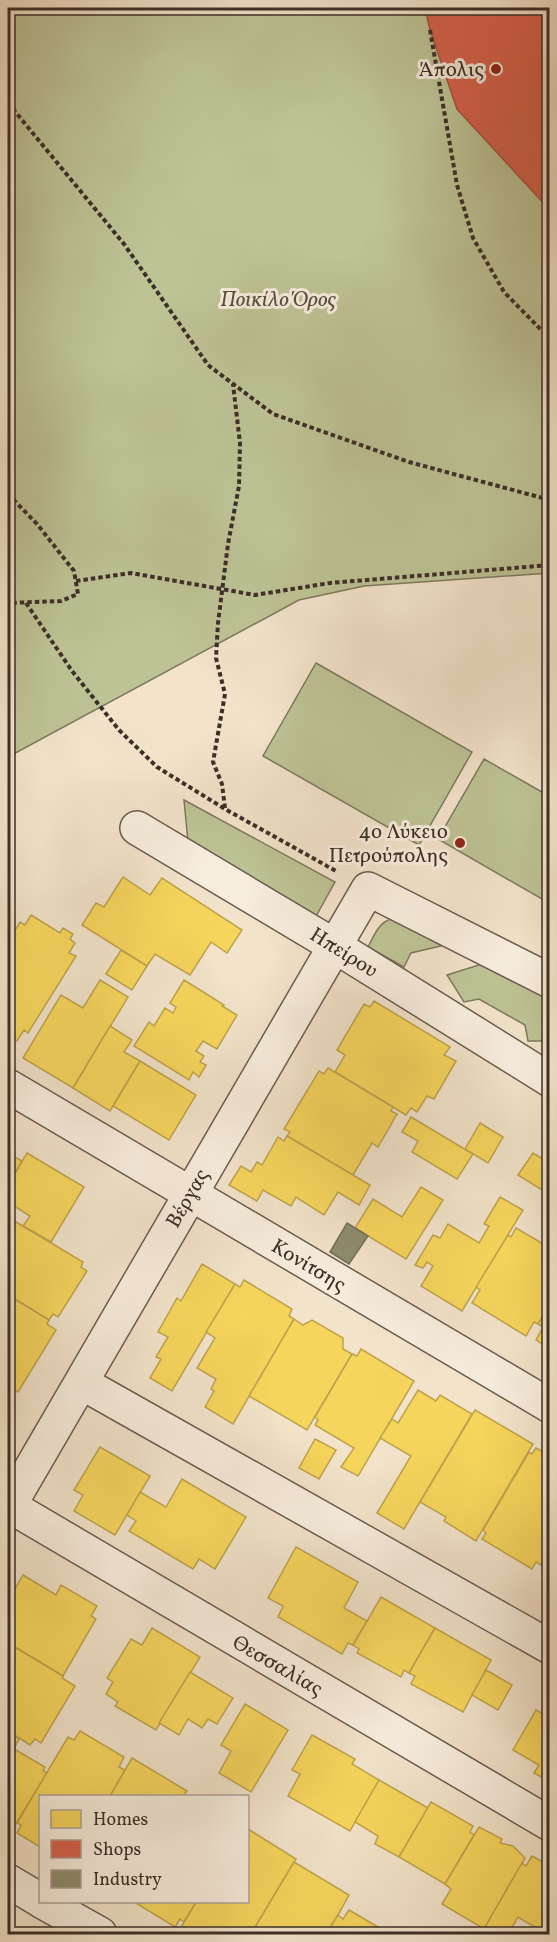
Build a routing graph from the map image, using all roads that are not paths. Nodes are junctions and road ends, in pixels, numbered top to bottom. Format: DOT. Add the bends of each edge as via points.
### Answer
graph roads {
  1 [pos="137,828"];
  2 [pos="333,945"];
  3 [pos="549,981"];
  4 [pos="549,1080"];
  5 [pos="8,1086"];
  6 [pos="189,1194"];
  7 [pos="81,1383"];
  8 [pos="549,1406"];
  9 [pos="8,1506"];
  10 [pos="549,1647"];
  11 [pos="549,1824"];
  12 [pos="8,1881"];
  13 [pos="39,1899"];
  14 [pos="45,1903"];
  15 [pos="100,1935"];
  1 -- 2 [label="street, Ηπείρου"];
  2 -- 3 [label="street, Βέργας" via="368,889"];
  2 -- 4 [label="street, Ηπείρου"];
  2 -- 6 [label="street, Βέργας"];
  5 -- 6 [label="street, Κονίτσης"];
  6 -- 7 [label="street, Βέργας"];
  6 -- 8 [label="street, Κονίτσης"];
  7 -- 9 [label="street, Βέργας"];
  7 -- 10 [label="street"];
  9 -- 11 [label="street, Θεσσαλίας"];
  12 -- 13 [label="street"];
  14 -- 15 [label="street"];
}
